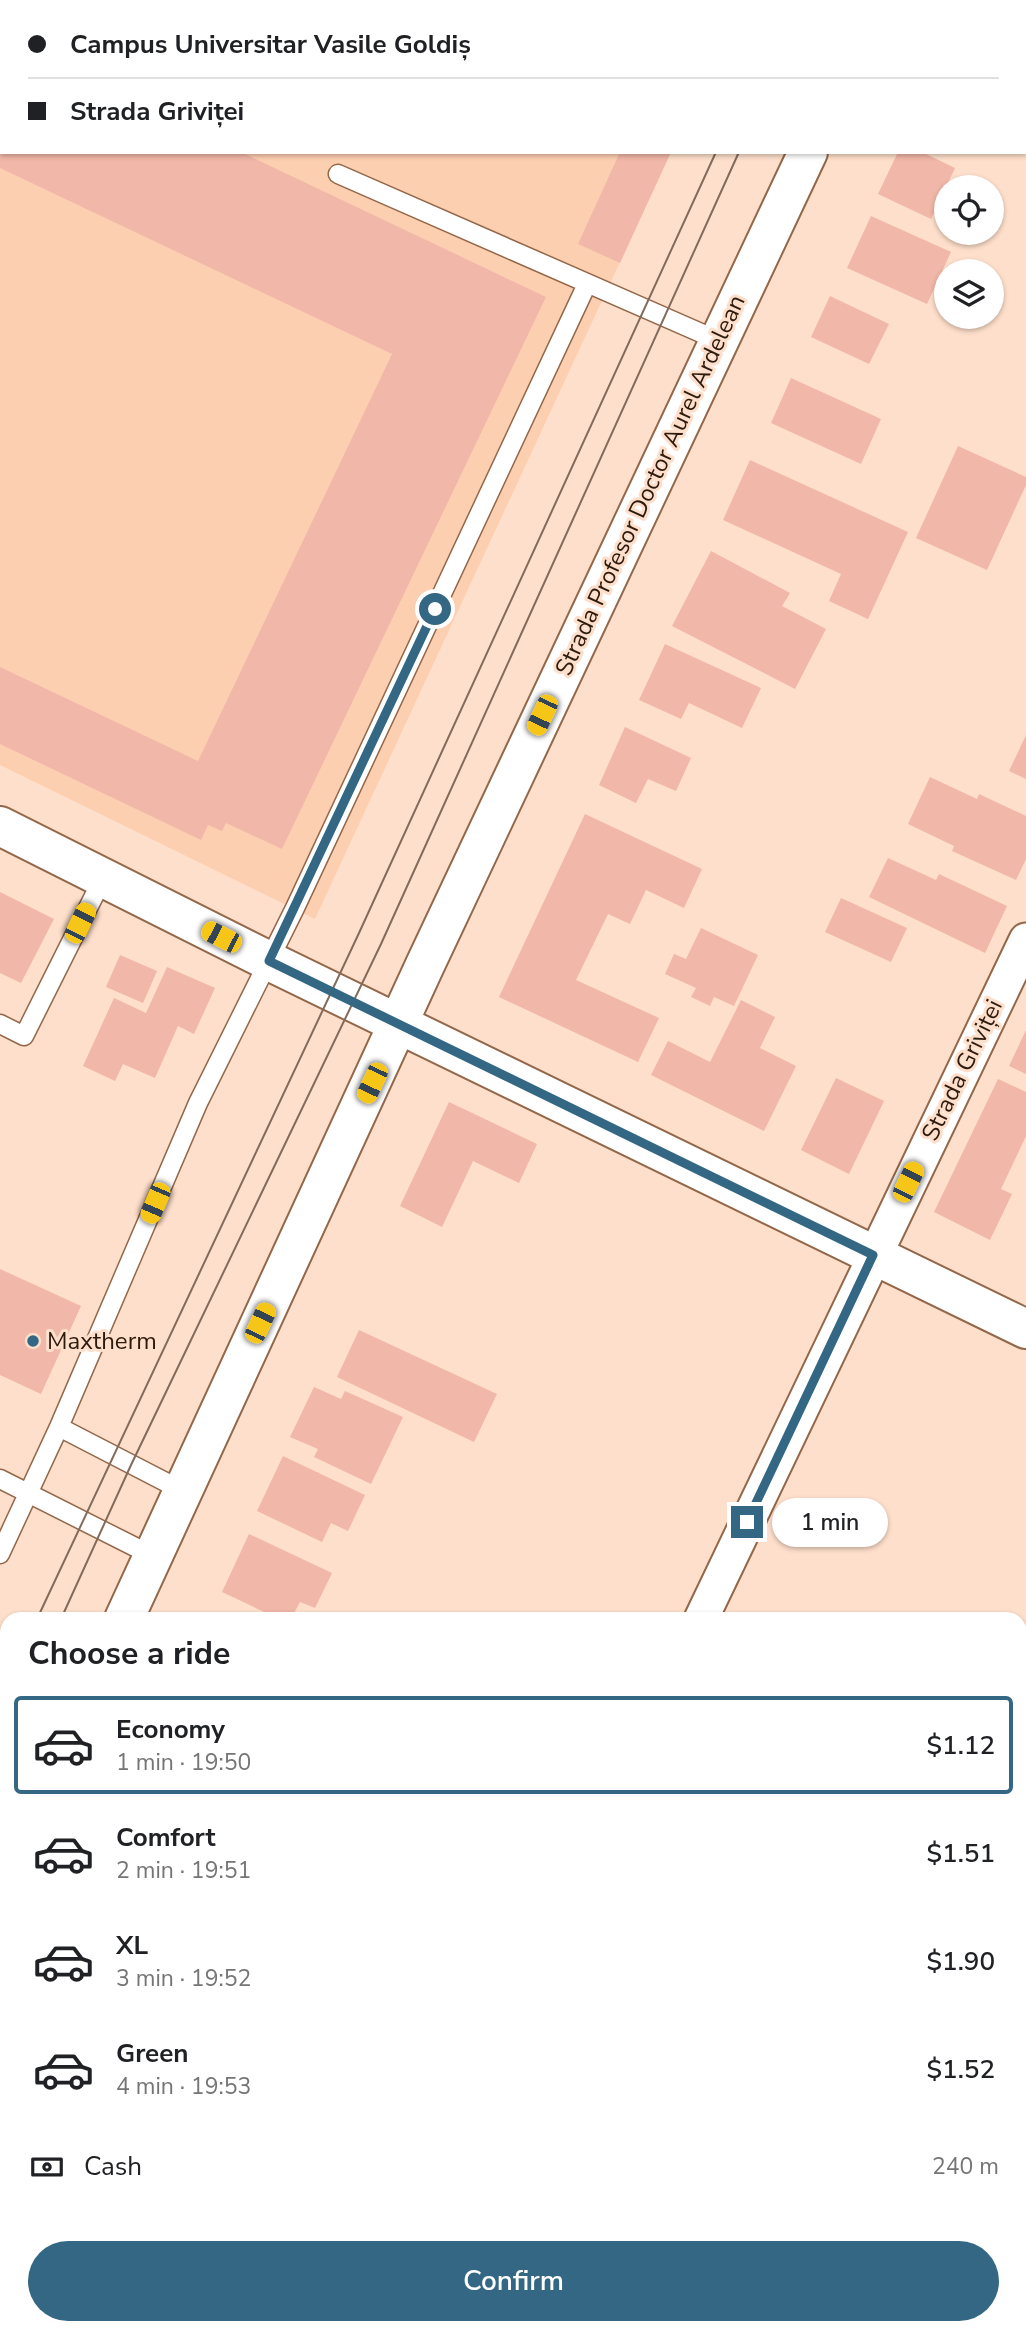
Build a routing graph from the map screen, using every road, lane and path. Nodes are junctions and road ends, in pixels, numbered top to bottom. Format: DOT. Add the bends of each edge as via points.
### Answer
graph roads {
  1 [pos="807,154"];
  2 [pos="338,174"];
  3 [pos="587,285"];
  4 [pos="717,340"];
  5 [pos="0,827"];
  6 [pos="103,878"];
  7 [pos="1026,940"];
  8 [pos="269,961"];
  9 [pos="0,1024"];
  10 [pos="399,1024"];
  11 [pos="873,1255"];
  12 [pos="1026,1329"];
  13 [pos="59,1427"];
  14 [pos="0,1479"];
  15 [pos="181,1490"];
  16 [pos="30,1493"];
  17 [pos="0,1554"];
  18 [pos="153,1556"];
  19 [pos="127,1612"];
  20 [pos="704,1612"];
  1 -- 4 [label="main road, Strada Profesor Doctor Aurel Ardelean"];
  2 -- 3 [label="lane"];
  3 -- 4 [label="lane"];
  3 -- 8 [label="lane"];
  4 -- 10 [label="main road, Strada Profesor Doctor Aurel Ardelean"];
  5 -- 6 [label="main road"];
  6 -- 8 [label="main road"];
  6 -- 9 [label="lane" via="24,1036"];
  7 -- 11 [label="street, Strada Griviței"];
  8 -- 10 [label="main road"];
  8 -- 13 [label="lane" via="198,1103"];
  10 -- 11 [label="main road"];
  10 -- 15 [label="main road, Strada Profesor Doctor Aurel Ardelean"];
  11 -- 12 [label="main road"];
  11 -- 20 [label="street, Strada Griviței"];
  13 -- 15 [label="lane"];
  13 -- 16 [label="lane"];
  14 -- 16 [label="lane"];
  15 -- 18 [label="main road, Strada Profesor Doctor Aurel Ardelean"];
  16 -- 17 [label="lane"];
  16 -- 18 [label="lane"];
  18 -- 19 [label="main road, Strada Profesor Doctor Aurel Ardelean"];
}
